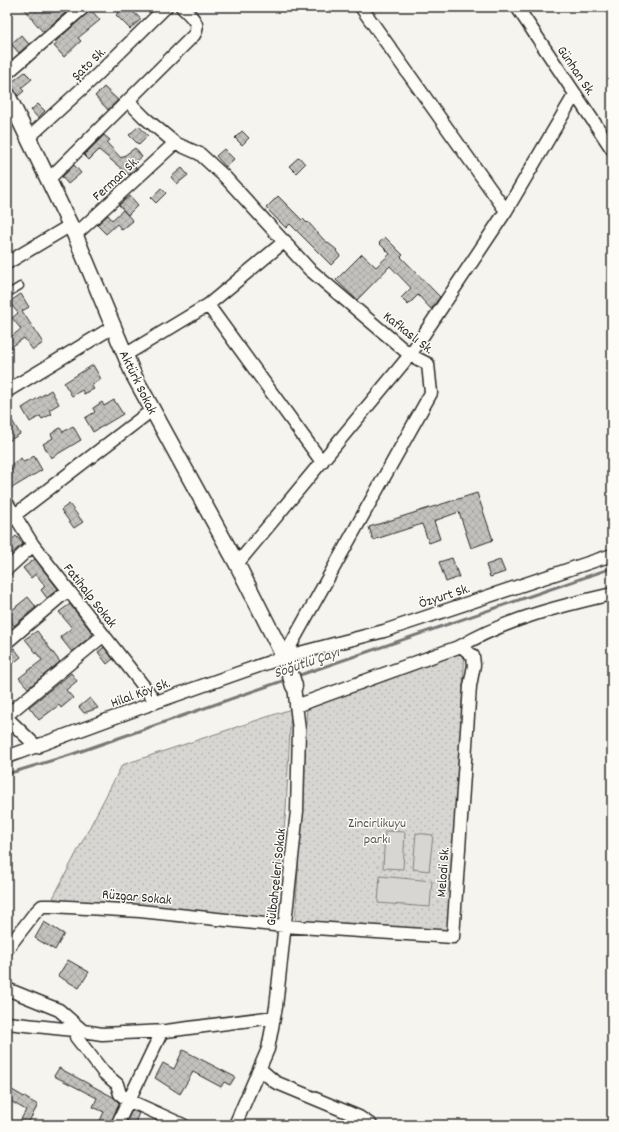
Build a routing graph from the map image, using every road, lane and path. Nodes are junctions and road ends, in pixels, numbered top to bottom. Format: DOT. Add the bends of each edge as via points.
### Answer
graph roads {
  1 [pos="84,7"];
  2 [pos="166,7"];
  3 [pos="182,7"];
  4 [pos="360,7"];
  5 [pos="519,8"];
  6 [pos="7,73"];
  7 [pos="7,94"];
  8 [pos="575,94"];
  9 [pos="130,100"];
  10 [pos="28,138"];
  11 [pos="175,143"];
  12 [pos="612,149"];
  13 [pos="50,179"];
  14 [pos="506,210"];
  15 [pos="73,230"];
  16 [pos="284,242"];
  17 [pos="7,263"];
  18 [pos="20,286"];
  19 [pos="7,294"];
  20 [pos="208,305"];
  21 [pos="113,327"];
  22 [pos="125,355"];
  23 [pos="410,355"];
  24 [pos="7,391"];
  25 [pos="152,410"];
  26 [pos="322,462"];
  27 [pos="7,504"];
  28 [pos="11,518"];
  29 [pos="33,545"];
  30 [pos="612,555"];
  31 [pos="237,564"];
  32 [pos="7,569"];
  33 [pos="68,590"];
  34 [pos="612,594"];
  35 [pos="104,635"];
  36 [pos="7,642"];
  37 [pos="460,646"];
  38 [pos="285,660"];
  39 [pos="294,686"];
  40 [pos="156,702"];
  41 [pos="296,706"];
  42 [pos="7,715"];
  43 [pos="7,718"];
  44 [pos="36,747"];
  45 [pos="7,757"];
  46 [pos="284,926"];
  47 [pos="7,949"];
  48 [pos="7,989"];
  49 [pos="274,1017"];
  50 [pos="7,1024"];
  51 [pos="83,1031"];
  52 [pos="162,1031"];
  53 [pos="260,1069"];
  54 [pos="128,1100"];
  55 [pos="117,1125"];
  56 [pos="183,1125"];
  57 [pos="235,1125"];
  58 [pos="371,1125"];
  1 -- 6 [label="street"];
  2 -- 10 [label="street, Şato Sk."];
  3 -- 9 [label="street" via="196,22 196,32"];
  4 -- 14 [label="street"];
  5 -- 8 [label="street, Günhan Sk."];
  7 -- 10 [label="street, Aktürk Sokak"];
  8 -- 12 [label="street, Günhan Sk."];
  8 -- 14 [label="street"];
  9 -- 11 [label="street, Kafkaslı Sk." via="145,118"];
  9 -- 13 [label="street"];
  10 -- 13 [label="street, Aktürk Sokak"];
  11 -- 15 [label="street, Ferman Sk."];
  11 -- 16 [label="street, Kafkaslı Sk." via="200,154 225,177"];
  13 -- 15 [label="street, Aktürk Sokak"];
  14 -- 23 [label="street"];
  15 -- 17 [label="street, Ferman Sk."];
  15 -- 21 [label="street, Aktürk Sokak"];
  16 -- 20 [label="street"];
  16 -- 23 [label="street, Kafkaslı Sk." via="309,269"];
  18 -- 19 [label="lane"];
  20 -- 22 [label="street"];
  20 -- 26 [label="street"];
  21 -- 22 [label="street, Aktürk Sokak"];
  21 -- 24 [label="street"];
  22 -- 25 [label="street, Aktürk Sokak"];
  23 -- 26 [label="street"];
  23 -- 38 [label="street, Kafkaslı Sk." via="428,364 431,393"];
  25 -- 28 [label="street"];
  25 -- 31 [label="street, Aktürk Sokak"];
  26 -- 31 [label="street"];
  27 -- 28 [label="street, Fatihalp Sokak"];
  28 -- 29 [label="street, Fatihalp Sokak"];
  29 -- 32 [label="street"];
  29 -- 33 [label="street, Fatihalp Sokak"];
  30 -- 38 [label="street, Özyurt Sk." via="384,631"];
  31 -- 38 [label="street, Aktürk Sokak"];
  33 -- 35 [label="street, Fatihalp Sokak"];
  33 -- 36 [label="street"];
  34 -- 37 [label="street" via="549,609 482,634"];
  35 -- 40 [label="street, Fatihalp Sokak"];
  35 -- 42 [label="street"];
  37 -- 41 [label="street"];
  37 -- 46 [label="street, Melodi Sk." via="473,656 474,665 470,686 452,937"];
  38 -- 39 [label="main road"];
  38 -- 40 [label="street, Hilal Köy Sk."];
  39 -- 41 [label="street, Gülbahçeleri Sokak"];
  40 -- 44 [label="street, Hilal Köy Sk."];
  41 -- 46 [label="street, Gülbahçeleri Sokak" via="299,730 297,811"];
  43 -- 44 [label="street"];
  44 -- 45 [label="street, Hilal Köy Sk."];
  46 -- 47 [label="street, Rüzgar Sokak" via="140,911 42,906"];
  46 -- 49 [label="street, Gülbahçeleri Sokak"];
  48 -- 51 [label="street" via="59,1010"];
  49 -- 52 [label="street"];
  49 -- 53 [label="street, Gülbahçeleri Sokak" via="268,1049"];
  50 -- 51 [label="street"];
  51 -- 52 [label="street" via="102,1034"];
  51 -- 54 [label="street" via="76,1037 104,1073 117,1084 120,1094"];
  52 -- 54 [label="street"];
  53 -- 57 [label="street, Gülbahçeleri Sokak"];
  53 -- 58 [label="street" via="275,1082 359,1117"];
  54 -- 55 [label="street"];
  54 -- 56 [label="street"];
}
